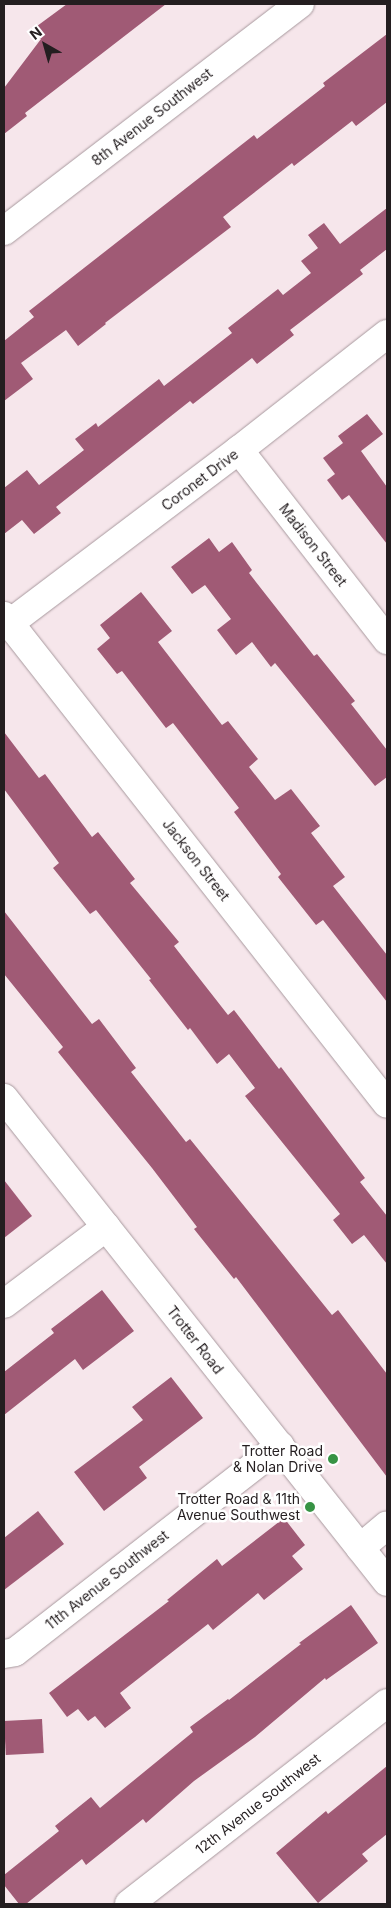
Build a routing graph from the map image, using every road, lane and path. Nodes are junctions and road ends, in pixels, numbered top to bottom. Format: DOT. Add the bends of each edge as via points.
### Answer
graph roads {
  1 [pos="300,4"];
  2 [pos="4,231"];
  3 [pos="387,334"];
  4 [pos="239,450"];
  5 [pos="7,619"];
  6 [pos="387,640"];
  7 [pos="4,1098"];
  8 [pos="387,1104"];
  9 [pos="106,1227"];
  10 [pos="4,1304"];
  11 [pos="280,1446"];
  12 [pos="387,1525"];
  13 [pos="360,1548"];
  14 [pos="387,1582"];
  15 [pos="4,1654"];
  16 [pos="387,1703"];
  17 [pos="128,1904"];
  1 -- 2 [label="street, 8th Avenue Southwest"];
  3 -- 4 [label="street, Coronet Drive"];
  4 -- 5 [label="street, Coronet Drive"];
  4 -- 6 [label="street, Madison Street"];
  5 -- 8 [label="street, Jackson Street"];
  7 -- 9 [label="street, Trotter Road"];
  9 -- 10 [label="street"];
  9 -- 11 [label="street, Trotter Road"];
  11 -- 13 [label="street, Trotter Road"];
  11 -- 15 [label="street, 11th Avenue Southwest" via="15,1652"];
  12 -- 13 [label="street"];
  13 -- 14 [label="street, Trotter Road"];
  16 -- 17 [label="street, 12th Avenue Southwest"];
}
